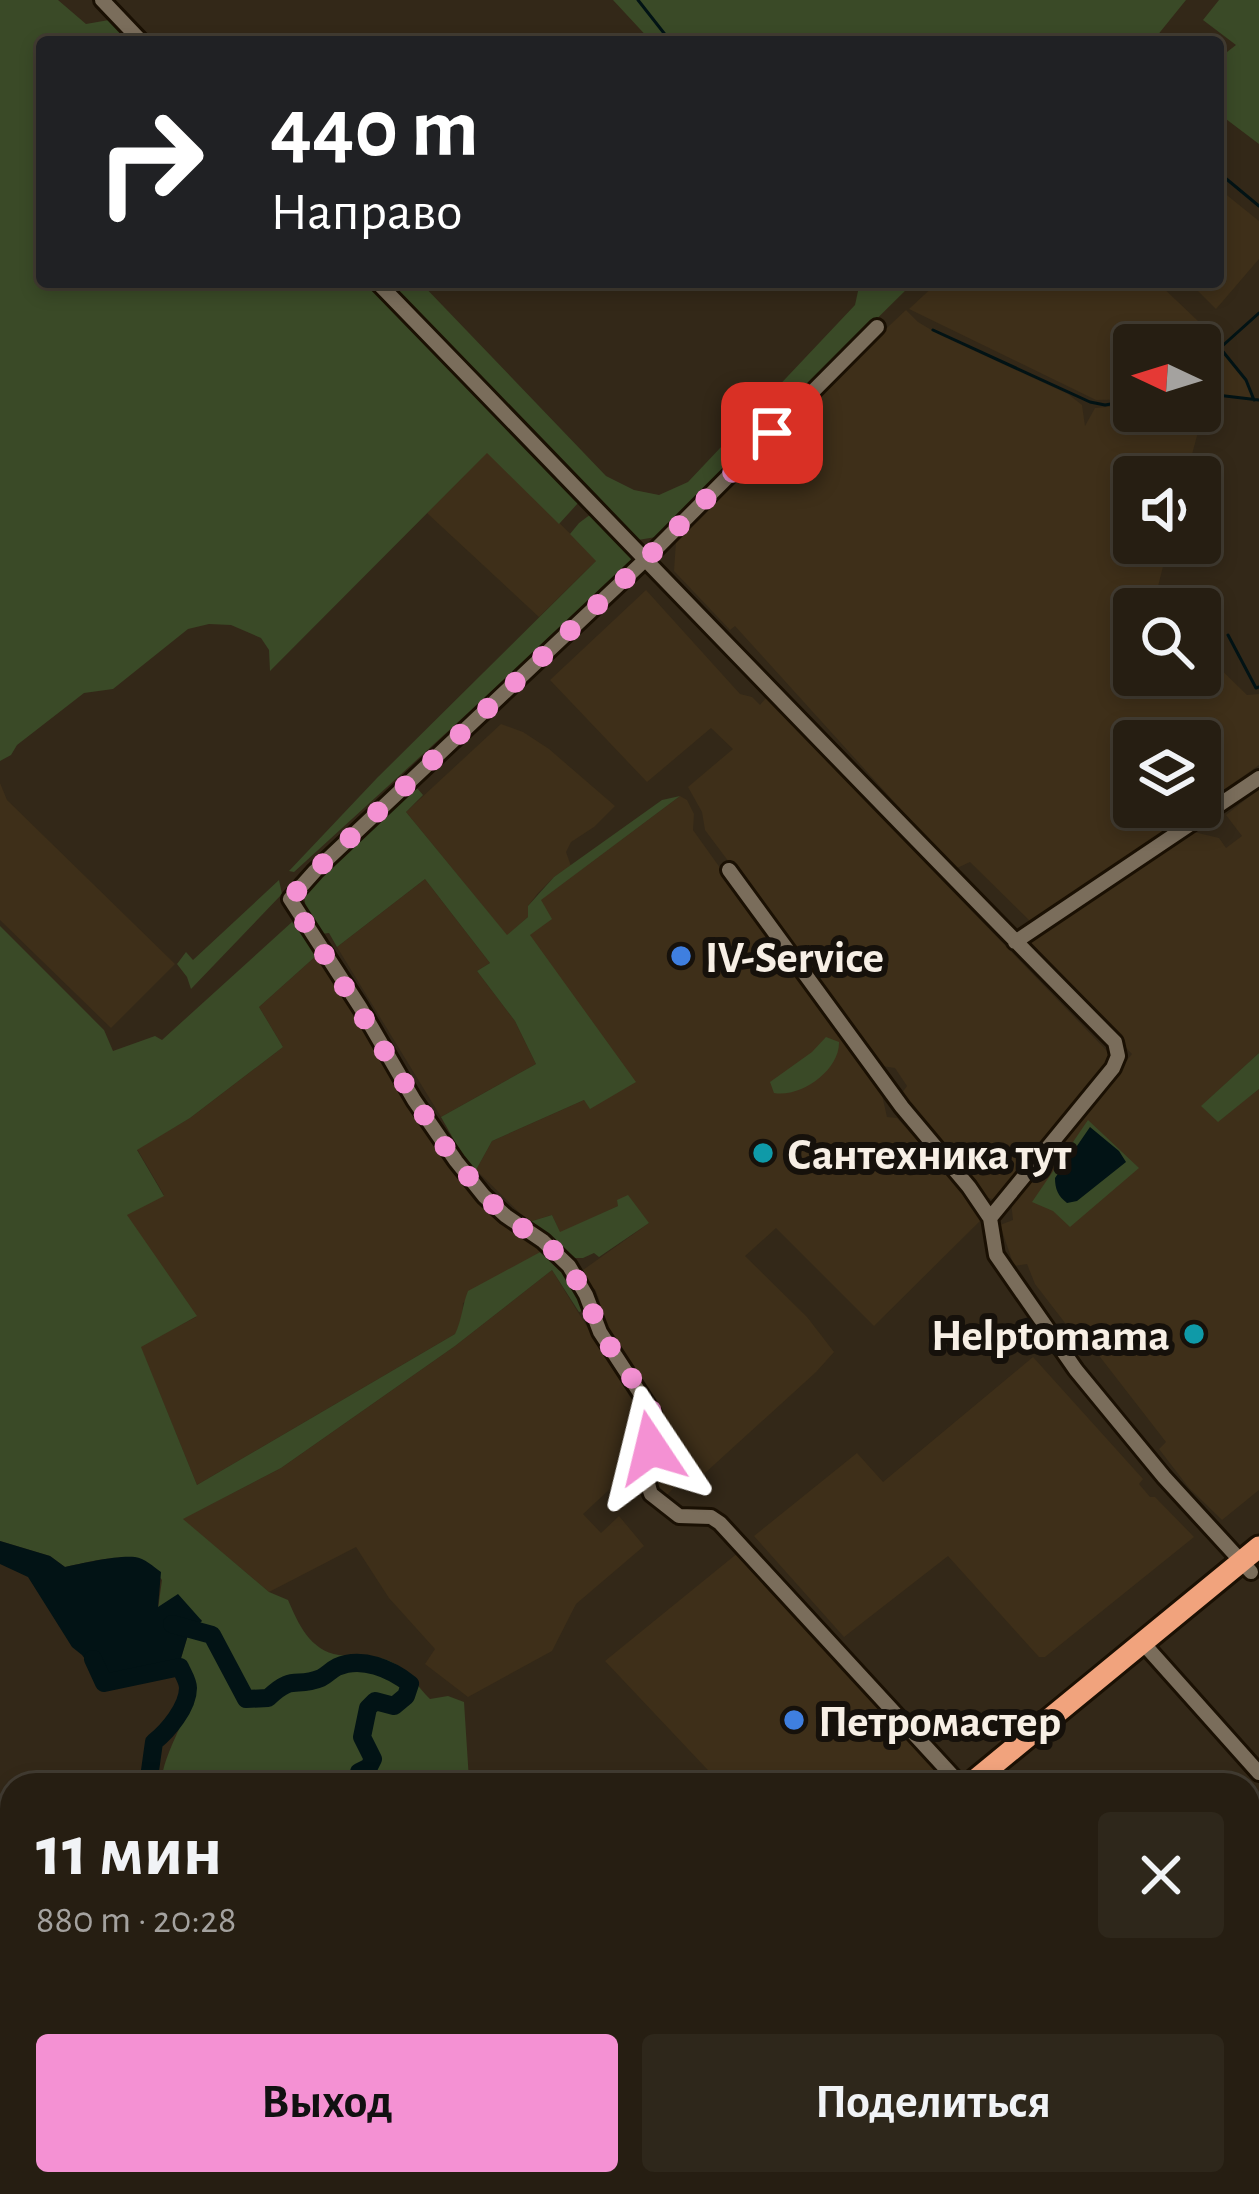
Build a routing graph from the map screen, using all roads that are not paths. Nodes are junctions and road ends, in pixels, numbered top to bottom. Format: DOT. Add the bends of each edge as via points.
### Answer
graph roads {
  1 [pos="102,0"];
  2 [pos="136,36"];
  3 [pos="382,288"];
  4 [pos="877,327"];
  5 [pos="646,559"];
  6 [pos="1259,778"];
  7 [pos="729,870"];
  8 [pos="1015,942"];
  9 [pos="990,1218"];
  10 [pos="1253,1562"];
  11 [pos="1147,1648"];
  12 [pos="954,1773"];
  13 [pos="981,1773"];
  14 [pos="1002,1773"];
  15 [pos="1259,1773"];
  1 -- 2 [label="street"];
  3 -- 5 [label="street"];
  4 -- 5 [label="street"];
  5 -- 8 [label="street"];
  5 -- 12 [label="street" via="290,899 455,1161 578,1279 600,1332 652,1413 651,1494 679,1516 719,1523"];
  6 -- 8 [label="street"];
  7 -- 9 [label="street"];
  8 -- 9 [label="street" via="1114,1042 1118,1056"];
  9 -- 10 [label="street" via="996,1255 1076,1370 1164,1477"];
  10 -- 11 [label="highway"];
  11 -- 13 [label="highway"];
  11 -- 14 [label="highway"];
  11 -- 15 [label="street"];
}
